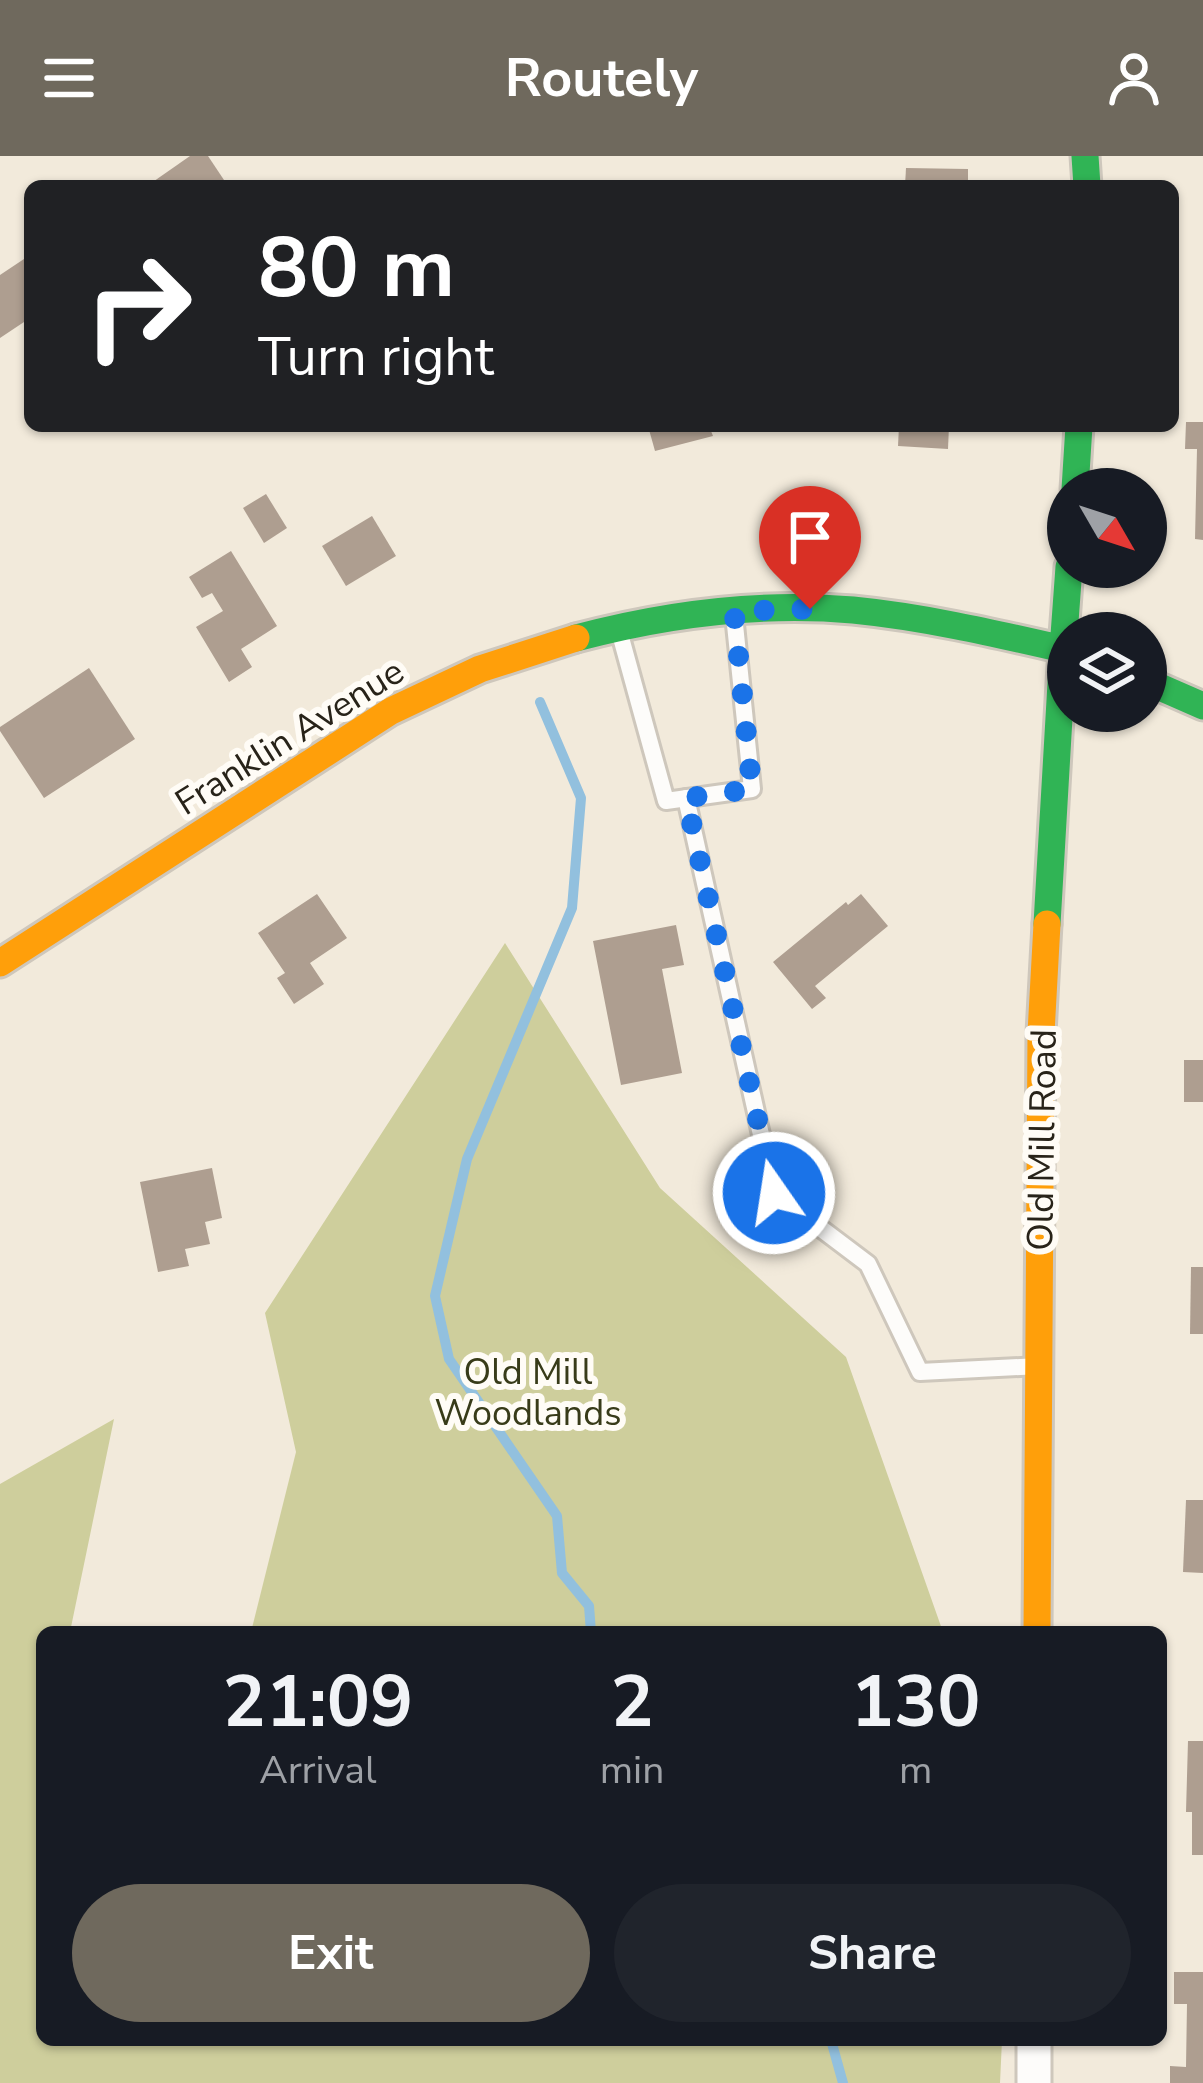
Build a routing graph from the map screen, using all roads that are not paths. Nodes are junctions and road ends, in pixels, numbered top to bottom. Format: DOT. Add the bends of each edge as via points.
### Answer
graph roads {
  1 [pos="1079,432"];
  2 [pos="1076,468"];
  3 [pos="734,611"];
  4 [pos="618,627"];
  5 [pos="1047,646"];
  6 [pos="1167,690"];
  7 [pos="1203,706"];
  8 [pos="1061,732"];
  9 [pos="686,798"];
  10 [pos="0,963"];
  11 [pos="1039,1366"];
  12 [pos="1037,1626"];
  13 [pos="1034,2046"];
  14 [pos="1034,2083"];
  1 -- 2 [label="main road"];
  3 -- 4 [label="main road, Franklin Avenue"];
  3 -- 5 [label="main road, Franklin Avenue" via="865,611"];
  3 -- 9 [label="lane" via="752,789"];
  4 -- 9 [label="lane" via="665,801"];
  4 -- 10 [label="main road, Franklin Avenue" via="518,654 360,728"];
  6 -- 7 [label="main road"];
  8 -- 11 [label="main road, Old Mill Road" via="1041,1033"];
  9 -- 11 [label="lane" via="774,1193 868,1264 920,1372"];
  11 -- 12 [label="main road, Old Mill Road"];
  13 -- 14 [label="street"];
}
